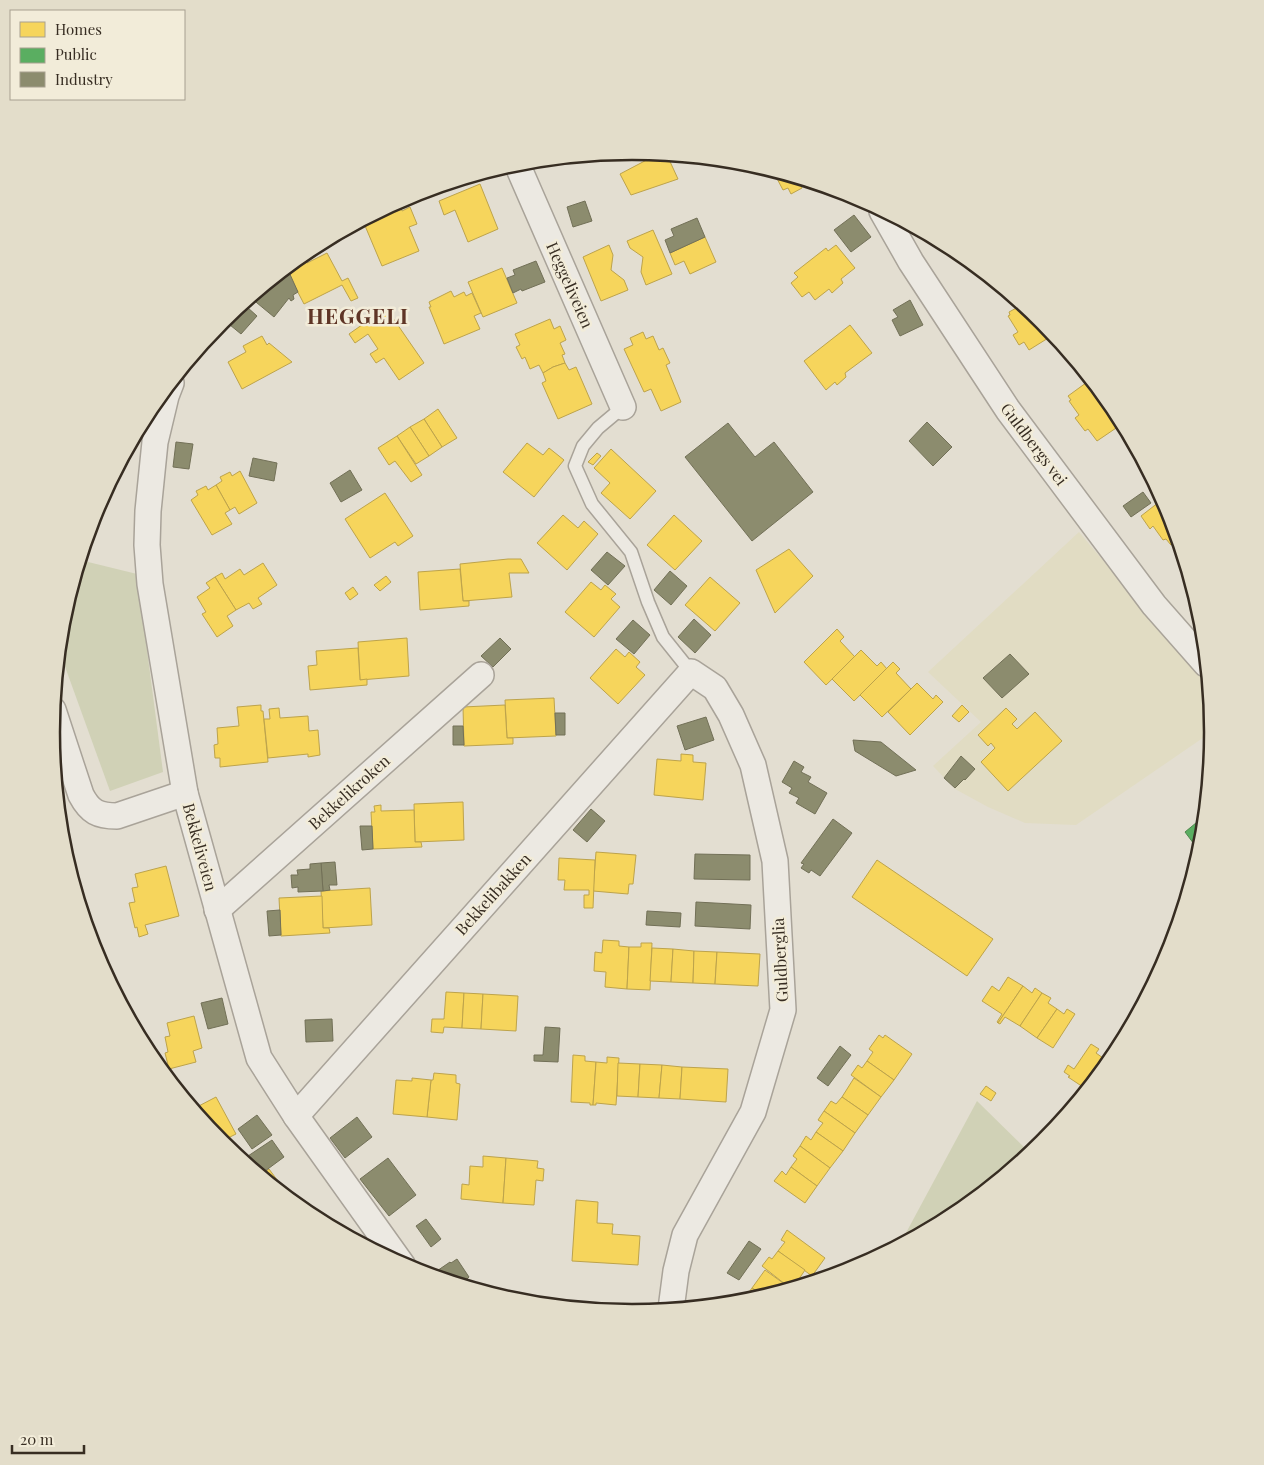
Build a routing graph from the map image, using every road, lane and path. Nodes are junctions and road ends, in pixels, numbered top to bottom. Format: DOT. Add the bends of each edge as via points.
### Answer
graph roads {
  1 [pos="520,171"];
  2 [pos="887,220"];
  3 [pos="164,403"];
  4 [pos="623,407"];
  5 [pos="1199,655"];
  6 [pos="691,672"];
  7 [pos="481,675"];
  8 [pos="60,729"];
  9 [pos="185,793"];
  10 [pos="217,910"];
  11 [pos="296,1116"];
  12 [pos="393,1252"];
  13 [pos="672,1303"];
  1 -- 4 [label="street, Heggeliveien"];
  2 -- 5 [label="street, Guldbergs vei" via="1008,410 1154,604"];
  3 -- 9 [label="street, Bekkeliveien" via="155,442 148,511 150,584"];
  4 -- 6 [label="lane" via="583,446 575,466 592,504 631,552 663,637"];
  6 -- 11 [label="street, Bekkelibakken"];
  6 -- 13 [label="street, Guldberglia" via="715,688 753,765 774,861 783,1010 753,1112 685,1235"];
  7 -- 10 [label="street, Bekkelikroken"];
  8 -- 9 [label="street" via="81,795 86,806 95,812 117,816"];
  9 -- 10 [label="street, Bekkeliveien"];
  10 -- 11 [label="street, Bekkeliveien" via="259,1058"];
  11 -- 12 [label="street, Bekkeliveien"];
}
